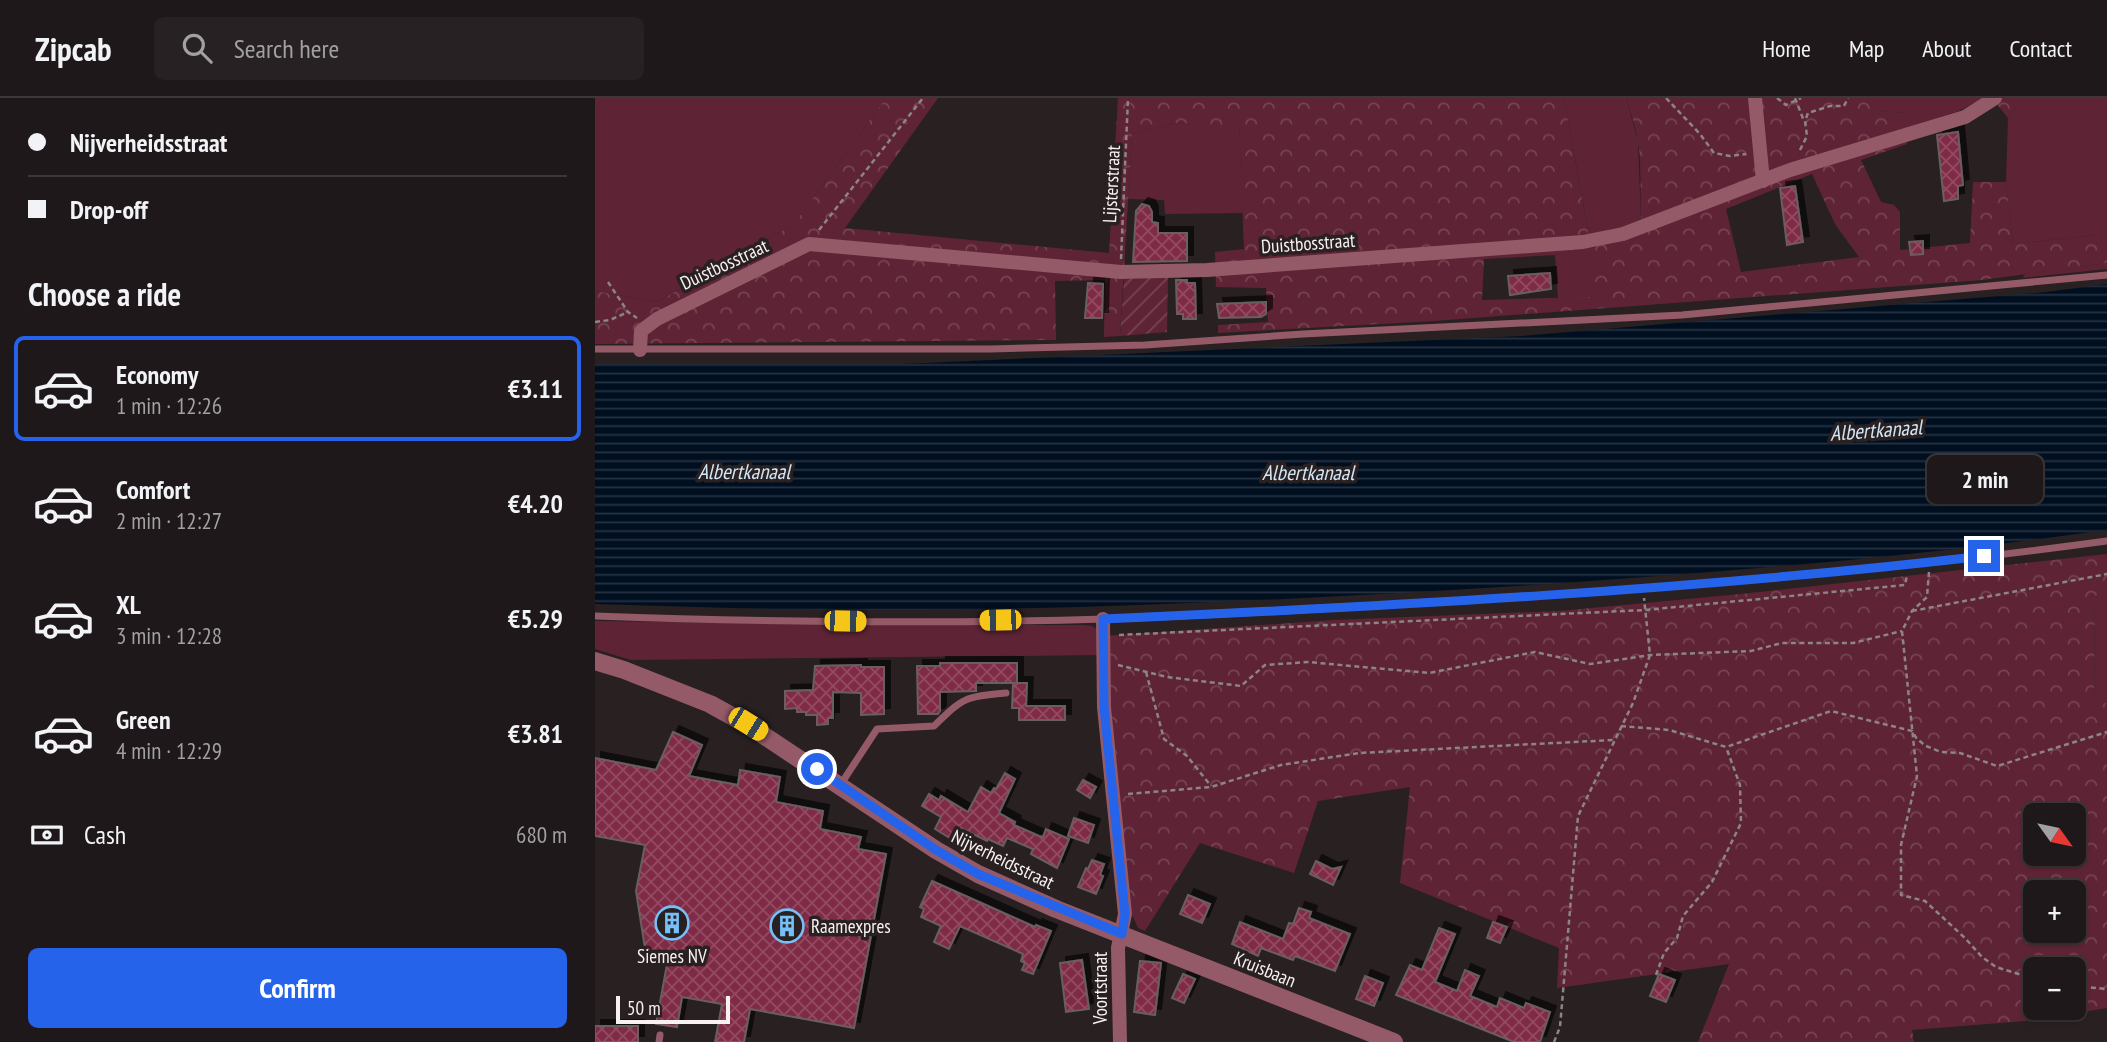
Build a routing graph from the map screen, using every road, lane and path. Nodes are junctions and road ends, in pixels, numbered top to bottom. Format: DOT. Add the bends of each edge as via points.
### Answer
graph roads {
  1 [pos="923,98"];
  2 [pos="1128,98"];
  3 [pos="1666,98"];
  4 [pos="1755,98"];
  5 [pos="1777,98"];
  6 [pos="1801,98"];
  7 [pos="1848,98"];
  8 [pos="1994,98"];
  9 [pos="1795,100"];
  10 [pos="1805,121"];
  11 [pos="1759,151"];
  12 [pos="1790,170"];
  13 [pos="1763,181"];
  14 [pos="809,244"];
  15 [pos="1121,272"];
  16 [pos="2107,275"];
  17 [pos="608,282"];
  18 [pos="628,312"];
  19 [pos="595,322"];
  20 [pos="649,325"];
  21 [pos="595,349"];
  22 [pos="640,350"];
  23 [pos="2107,541"];
  24 [pos="1930,562"];
  25 [pos="1909,564"];
  26 [pos="2107,575"];
  27 [pos="1644,589"];
  28 [pos="1645,610"];
  29 [pos="1912,611"];
  30 [pos="595,616"];
  31 [pos="1103,619"];
  32 [pos="1902,631"];
  33 [pos="1104,636"];
  34 [pos="1650,655"];
  35 [pos="1103,656"];
  36 [pos="595,661"];
  37 [pos="1146,672"];
  38 [pos="1006,693"];
  39 [pos="1621,726"];
  40 [pos="1912,731"];
  41 [pos="2107,732"];
  42 [pos="1613,740"];
  43 [pos="1725,747"];
  44 [pos="840,785"];
  45 [pos="1212,787"];
  46 [pos="1112,796"];
  47 [pos="1122,934"];
  48 [pos="1655,975"];
  49 [pos="2023,975"];
  50 [pos="2086,987"];
  51 [pos="2107,989"];
  52 [pos="1120,1042"];
  53 [pos="1394,1042"];
  54 [pos="1554,1042"];
  1 -- 14 [label="path"];
  2 -- 15 [label="path, Lijsterstraat"];
  3 -- 11 [label="path" via="1714,153 1730,156"];
  4 -- 11 [label="street"];
  5 -- 9 [label="path" via="1786,105"];
  6 -- 9 [label="path"];
  7 -- 10 [label="path" via="1844,106 1808,113"];
  8 -- 12 [label="street, Duistbosstraat" via="1965,117"];
  9 -- 10 [label="path"];
  10 -- 12 [label="path" via="1807,136"];
  11 -- 13 [label="street"];
  12 -- 13 [label="street, Duistbosstraat"];
  13 -- 15 [label="street, Duistbosstraat" via="1623,234 1583,242 1207,270"];
  14 -- 15 [label="street, Duistbosstraat"];
  14 -- 20 [label="street, Duistbosstraat"];
  16 -- 22 [label="lane" via="1682,315 1145,345"];
  17 -- 18 [label="path"];
  18 -- 19 [label="path"];
  18 -- 20 [label="path"];
  20 -- 22 [label="street" via="641,331"];
  21 -- 22 [label="lane"];
  23 -- 24 [label="lane"];
  24 -- 25 [label="lane"];
  24 -- 29 [label="path" via="1927,597"];
  25 -- 27 [label="lane"];
  25 -- 28 [label="path" via="1905,585"];
  26 -- 29 [label="path"];
  27 -- 28 [label="path"];
  27 -- 31 [label="lane"];
  28 -- 33 [label="path"];
  28 -- 34 [label="path"];
  29 -- 32 [label="path"];
  30 -- 31 [label="lane"];
  31 -- 33 [label="street"];
  32 -- 34 [label="path" via="1853,643 1782,643 1751,651"];
  32 -- 40 [label="path"];
  33 -- 35 [label="street"];
  34 -- 37 [label="path" via="1591,664 1535,652 1429,673 1308,662 1265,665 1241,686"];
  34 -- 39 [label="path"];
  35 -- 37 [label="path" via="1122,667"];
  35 -- 46 [label="street"];
  36 -- 44 [label="street, Nijverheidsstraat" via="710,704"];
  37 -- 45 [label="path" via="1164,739 1187,756"];
  38 -- 44 [label="lane" via="971,696 958,702 934,726 877,729"];
  39 -- 42 [label="path"];
  39 -- 43 [label="path" via="1669,730"];
  40 -- 41 [label="path" via="1926,746 1997,766"];
  40 -- 43 [label="path" via="1831,711"];
  40 -- 49 [label="path" via="1917,776 1901,845 1901,895 1925,901 1982,957"];
  42 -- 45 [label="path" via="1359,753 1281,765"];
  42 -- 54 [label="path" via="1579,816 1560,1027"];
  43 -- 48 [label="path" via="1740,785 1741,823 1712,881 1683,916 1677,938 1664,953"];
  44 -- 47 [label="street, Nijverheidsstraat" via="978,874"];
  45 -- 46 [label="path"];
  46 -- 47 [label="street" via="1125,914"];
  47 -- 52 [label="street, Voortstraat" via="1118,948"];
  47 -- 53 [label="street, Kruisbaan"];
  50 -- 51 [label="path"];
}
